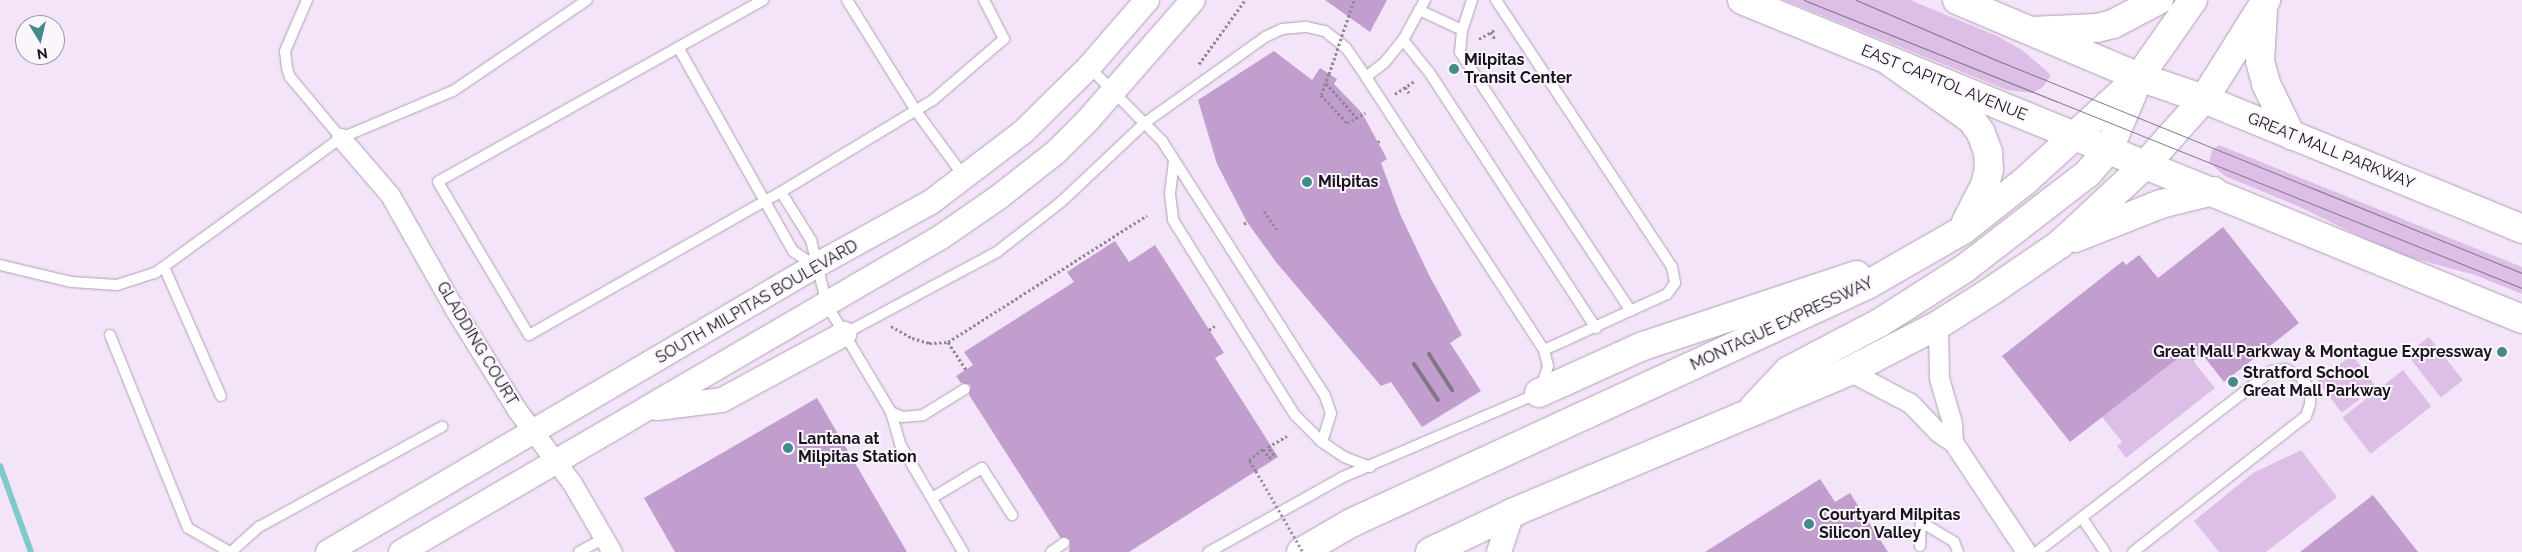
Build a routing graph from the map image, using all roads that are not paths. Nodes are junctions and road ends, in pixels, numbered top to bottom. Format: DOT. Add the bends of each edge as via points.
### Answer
graph roads {
  1 [pos="307,0"];
  2 [pos="586,0"];
  3 [pos="764,0"];
  4 [pos="847,0"];
  5 [pos="984,0"];
  6 [pos="1147,0"];
  7 [pos="1193,0"];
  8 [pos="1425,0"];
  9 [pos="1472,0"];
  10 [pos="1496,0"];
  11 [pos="1742,0"];
  12 [pos="1957,0"];
  13 [pos="2159,0"];
  14 [pos="2193,0"];
  15 [pos="2265,2"];
  16 [pos="1419,10"];
  17 [pos="1462,30"];
  18 [pos="2031,31"];
  19 [pos="1402,40"];
  20 [pos="678,47"];
  21 [pos="1886,59"];
  22 [pos="1089,67"];
  23 [pos="1366,77"];
  24 [pos="2139,77"];
  25 [pos="1115,91"];
  26 [pos="2204,99"];
  27 [pos="916,111"];
  28 [pos="1146,122"];
  29 [pos="2291,135"];
  30 [pos="2073,136"];
  31 [pos="341,138"];
  32 [pos="2109,149"];
  33 [pos="1174,161"];
  34 [pos="2146,164"];
  35 [pos="965,179"];
  36 [pos="2213,191"];
  37 [pos="781,192"];
  38 [pos="764,202"];
  39 [pos="2522,229"];
  40 [pos="1962,230"];
  41 [pos="2060,244"];
  42 [pos="1913,258"];
  43 [pos="0,265"];
  44 [pos="164,266"];
  45 [pos="815,266"];
  46 [pos="827,304"];
  47 [pos="1631,311"];
  48 [pos="2522,318"];
  49 [pos="1938,325"];
  50 [pos="1596,328"];
  51 [pos="844,334"];
  52 [pos="110,335"];
  53 [pos="1544,350"];
  54 [pos="1849,371"];
  55 [pos="964,389"];
  56 [pos="1539,393"];
  57 [pos="221,396"];
  58 [pos="648,410"];
  59 [pos="891,412"];
  60 [pos="1744,417"];
  61 [pos="442,427"];
  62 [pos="533,431"];
  63 [pos="1322,442"];
  64 [pos="1953,442"];
  65 [pos="557,463"];
  66 [pos="1370,467"];
  67 [pos="932,498"];
  68 [pos="1512,513"];
  69 [pos="1012,515"];
  70 [pos="2082,518"];
  71 [pos="1064,544"];
  72 [pos="608,545"];
  73 [pos="1920,546"];
  74 [pos="231,552"];
  75 [pos="328,552"];
  76 [pos="401,552"];
  77 [pos="579,552"];
  78 [pos="963,552"];
  79 [pos="1051,552"];
  80 [pos="1209,552"];
  81 [pos="1302,552"];
  82 [pos="1430,552"];
  83 [pos="1499,552"];
  84 [pos="1958,552"];
  85 [pos="2026,552"];
  86 [pos="2037,552"];
  87 [pos="2105,552"];
  88 [pos="2133,552"];
  1 -- 31 [label="lane" via="285,51 287,68 290,77"];
  2 -- 31 [label="lane" via="453,91"];
  3 -- 20 [label="lane"];
  4 -- 27 [label="lane"];
  5 -- 27 [label="lane" via="1004,39"];
  6 -- 22 [label="street, SOUTH MILPITAS BOULEVARD"];
  7 -- 25 [label="street"];
  8 -- 16 [label="lane"];
  9 -- 17 [label="lane"];
  10 -- 47 [label="lane" via="1672,267 1675,283 1667,294"];
  11 -- 21 [label="main road, EAST CAPITOL AVENUE"];
  12 -- 18 [label="main road"];
  13 -- 18 [label="main road" via="2113,24 2096,28"];
  14 -- 24 [label="main road, MONTAGUE EXPRESSWAY"];
  15 -- 26 [label="main road"];
  15 -- 29 [label="main road" via="2260,61 2266,84"];
  16 -- 17 [label="lane"];
  16 -- 19 [label="lane"];
  17 -- 47 [label="lane" via="1460,52"];
  18 -- 24 [label="main road"];
  19 -- 23 [label="lane" via="1385,62"];
  19 -- 50 [label="lane" via="1429,72"];
  20 -- 38 [label="lane"];
  20 -- 38 [label="lane" via="438,182 529,335"];
  21 -- 30 [label="main road, EAST CAPITOL AVENUE"];
  21 -- 40 [label="main road" via="1971,119 1980,133 1988,152 1989,169 1985,185"];
  22 -- 25 [label="lane"];
  22 -- 35 [label="street, SOUTH MILPITAS BOULEVARD" via="1023,132"];
  23 -- 28 [label="lane" via="1346,48 1325,31 1307,27 1282,29 1265,37 1183,93"];
  23 -- 53 [label="lane"];
  24 -- 26 [label="main road, GREAT MALL PARKWAY"];
  24 -- 30 [label="main road, MONTAGUE EXPRESSWAY"];
  24 -- 32 [label="main road"];
  25 -- 28 [label="lane"];
  25 -- 46 [label="street" via="1056,152 1000,197 941,237"];
  26 -- 29 [label="main road, GREAT MALL PARKWAY"];
  26 -- 34 [label="main road"];
  27 -- 35 [label="lane"];
  27 -- 37 [label="lane"];
  28 -- 33 [label="lane"];
  28 -- 51 [label="lane" via="1061,202 997,252"];
  29 -- 39 [label="main road, GREAT MALL PARKWAY"];
  30 -- 32 [label="main road, EAST CAPITOL AVENUE"];
  30 -- 40 [label="main road, MONTAGUE EXPRESSWAY" via="2025,181"];
  31 -- 44 [label="lane"];
  31 -- 62 [label="street, GLADDING COURT" via="390,195 455,310"];
  32 -- 34 [label="main road, EAST CAPITOL AVENUE"];
  32 -- 60 [label="main road" via="2088,173 1964,269 1881,322 1788,371"];
  33 -- 63 [label="lane" via="1170,194 1173,220 1295,415"];
  33 -- 63 [label="lane" via="1325,396 1331,413"];
  34 -- 36 [label="main road"];
  34 -- 41 [label="main road"];
  35 -- 45 [label="street, SOUTH MILPITAS BOULEVARD" via="894,224"];
  36 -- 41 [label="main road" via="2161,204"];
  36 -- 48 [label="main road"];
  37 -- 38 [label="lane"];
  37 -- 45 [label="lane" via="811,240"];
  38 -- 45 [label="lane" via="793,251"];
  40 -- 42 [label="main road, MONTAGUE EXPRESSWAY"];
  41 -- 49 [label="main road"];
  42 -- 56 [label="main road" via="1643,346"];
  42 -- 81 [label="main road, MONTAGUE EXPRESSWAY" via="1867,285 1351,523"];
  43 -- 44 [label="lane" via="72,282 117,285 155,273"];
  44 -- 57 [label="lane"];
  45 -- 46 [label="lane"];
  45 -- 62 [label="street, SOUTH MILPITAS BOULEVARD"];
  46 -- 51 [label="lane"];
  46 -- 58 [label="street"];
  47 -- 50 [label="lane"];
  49 -- 54 [label="main road"];
  49 -- 64 [label="street" via="1939,378 1952,423"];
  50 -- 53 [label="lane"];
  51 -- 58 [label="street" via="722,400"];
  51 -- 59 [label="lane"];
  52 -- 74 [label="lane" via="188,528"];
  53 -- 56 [label="lane" via="1548,366"];
  54 -- 60 [label="main road"];
  54 -- 64 [label="street" via="1910,403 1938,432"];
  55 -- 59 [label="lane" via="923,415 902,417"];
  56 -- 66 [label="lane"];
  58 -- 65 [label="street"];
  59 -- 67 [label="lane" via="900,444"];
  60 -- 68 [label="main road"];
  61 -- 74 [label="lane" via="259,527"];
  62 -- 65 [label="street, GLADDING COURT"];
  62 -- 75 [label="street, SOUTH MILPITAS BOULEVARD"];
  63 -- 66 [label="lane" via="1344,457"];
  64 -- 85 [label="street"];
  65 -- 72 [label="street, GLADDING COURT"];
  65 -- 76 [label="street"];
  66 -- 80 [label="lane" via="1309,494"];
  67 -- 69 [label="lane" via="982,468"];
  67 -- 78 [label="lane"];
  68 -- 82 [label="main road"];
  68 -- 83 [label="street"];
  70 -- 86 [label="lane"];
  70 -- 87 [label="lane"];
  70 -- 88 [label="lane" via="2271,371 2286,369 2302,378 2310,390 2306,416"];
  71 -- 79 [label="lane"];
  72 -- 77 [label="lane"];
  73 -- 84 [label="lane" via="1921,522 1948,536"];
}
